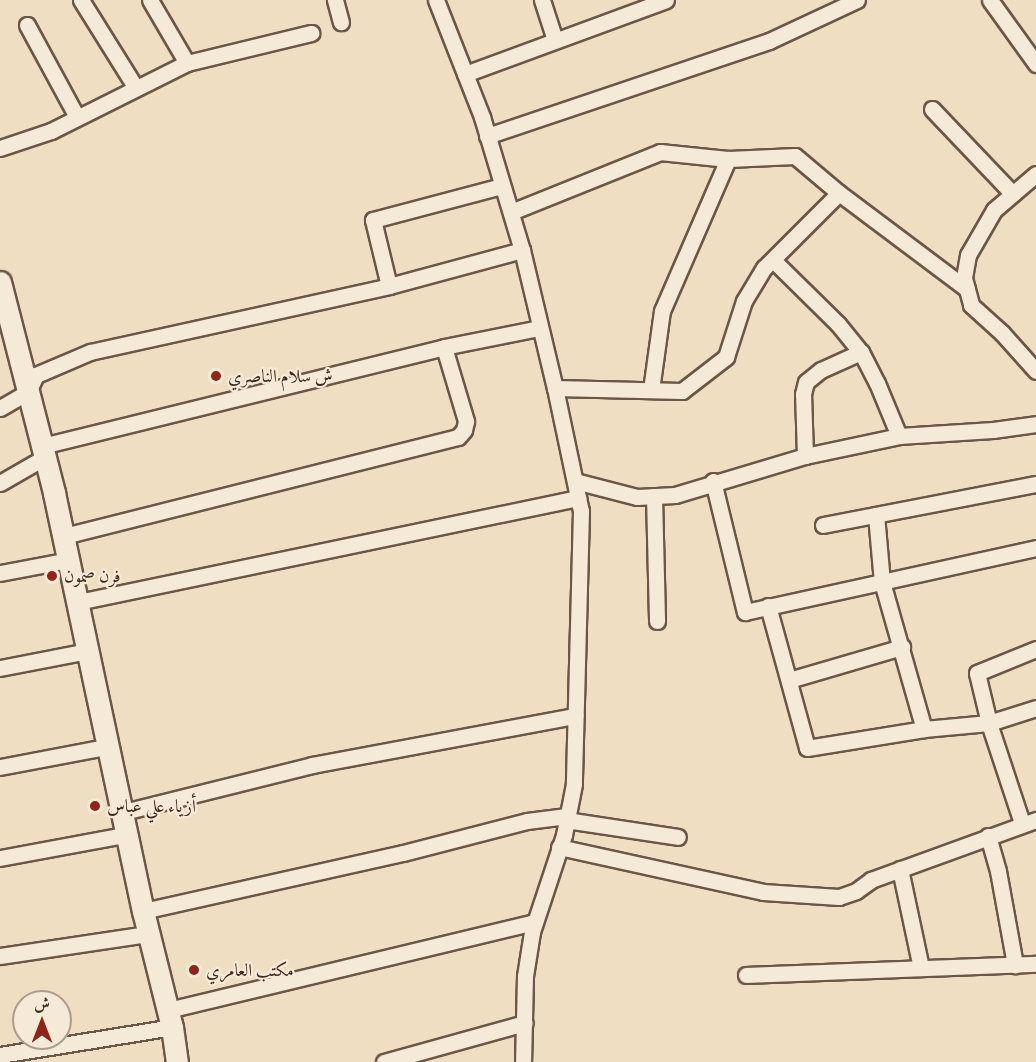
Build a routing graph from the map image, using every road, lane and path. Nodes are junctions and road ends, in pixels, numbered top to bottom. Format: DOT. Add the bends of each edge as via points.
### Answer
graph roads {
  1 [pos="81,0"];
  2 [pos="150,0"];
  3 [pos="335,0"];
  4 [pos="436,0"];
  5 [pos="542,0"];
  6 [pos="666,0"];
  7 [pos="857,0"];
  8 [pos="990,0"];
  9 [pos="643,3"];
  10 [pos="341,22"];
  11 [pos="27,25"];
  12 [pos="311,33"];
  13 [pos="555,40"];
  14 [pos="187,63"];
  15 [pos="1036,64"];
  16 [pos="465,74"];
  17 [pos="136,88"];
  18 [pos="932,109"];
  19 [pos="77,117"];
  20 [pos="487,136"];
  21 [pos="0,148"];
  22 [pos="728,159"];
  23 [pos="1036,174"];
  24 [pos="502,186"];
  25 [pos="840,193"];
  26 [pos="1013,194"];
  27 [pos="511,212"];
  28 [pos="522,250"];
  29 [pos="773,260"];
  30 [pos="0,282"];
  31 [pos="389,286"];
  32 [pos="967,289"];
  33 [pos="3,308"];
  34 [pos="539,328"];
  35 [pos="444,347"];
  36 [pos="861,352"];
  37 [pos="1036,371"];
  38 [pos="555,388"];
  39 [pos="651,390"];
  40 [pos="27,392"];
  41 [pos="0,408"];
  42 [pos="1036,424"];
  43 [pos="899,436"];
  44 [pos="44,452"];
  45 [pos="805,456"];
  46 [pos="575,481"];
  47 [pos="713,481"];
  48 [pos="0,483"];
  49 [pos="1036,484"];
  50 [pos="654,496"];
  51 [pos="578,498"];
  52 [pos="876,514"];
  53 [pos="823,525"];
  54 [pos="64,536"];
  55 [pos="1036,548"];
  56 [pos="69,560"];
  57 [pos="0,573"];
  58 [pos="882,582"];
  59 [pos="78,602"];
  60 [pos="768,606"];
  61 [pos="657,621"];
  62 [pos="902,647"];
  63 [pos="1036,648"];
  64 [pos="88,651"];
  65 [pos="0,668"];
  66 [pos="789,680"];
  67 [pos="1036,708"];
  68 [pos="575,716"];
  69 [pos="989,723"];
  70 [pos="924,729"];
  71 [pos="110,746"];
  72 [pos="0,767"];
  73 [pos="124,812"];
  74 [pos="566,818"];
  75 [pos="1029,822"];
  76 [pos="129,834"];
  77 [pos="988,836"];
  78 [pos="678,837"];
  79 [pos="559,847"];
  80 [pos="0,858"];
  81 [pos="900,869"];
  82 [pos="143,911"];
  83 [pos="535,922"];
  84 [pos="148,934"];
  85 [pos="0,956"];
  86 [pos="1015,964"];
  87 [pos="1036,964"];
  88 [pos="921,968"];
  89 [pos="746,975"];
  90 [pos="170,1019"];
  91 [pos="525,1023"];
  92 [pos="0,1054"];
  93 [pos="177,1062"];
  94 [pos="384,1062"];
  95 [pos="523,1062"];
  1 -- 17 [label="street"];
  2 -- 14 [label="street"];
  3 -- 10 [label="street"];
  4 -- 16 [label="street"];
  5 -- 13 [label="street"];
  6 -- 9 [label="street"];
  7 -- 20 [label="street" via="769,41"];
  8 -- 15 [label="street"];
  9 -- 13 [label="street"];
  11 -- 19 [label="street"];
  12 -- 14 [label="street"];
  13 -- 16 [label="street"];
  14 -- 17 [label="street"];
  16 -- 20 [label="street"];
  17 -- 19 [label="street"];
  18 -- 26 [label="street"];
  19 -- 21 [label="street" via="36,137"];
  20 -- 24 [label="street"];
  22 -- 25 [label="street" via="795,156"];
  22 -- 27 [label="street" via="660,152"];
  22 -- 39 [label="street" via="662,311"];
  23 -- 26 [label="street"];
  24 -- 27 [label="street"];
  24 -- 31 [label="street" via="373,220"];
  25 -- 29 [label="street"];
  25 -- 32 [label="street"];
  26 -- 32 [label="street" via="994,210 968,255 964,278"];
  27 -- 28 [label="street"];
  28 -- 31 [label="street"];
  28 -- 34 [label="street"];
  29 -- 36 [label="street"];
  29 -- 39 [label="street" via="744,301 726,357 682,391"];
  30 -- 33 [label="street"];
  31 -- 40 [label="street" via="90,352 36,375"];
  32 -- 37 [label="street" via="971,305"];
  33 -- 40 [label="street"];
  34 -- 35 [label="street"];
  34 -- 38 [label="street"];
  35 -- 44 [label="street"];
  35 -- 54 [label="street" via="466,421 458,437"];
  36 -- 43 [label="street"];
  36 -- 45 [label="street" via="821,370 806,382"];
  38 -- 39 [label="street"];
  38 -- 46 [label="street"];
  40 -- 41 [label="street"];
  40 -- 44 [label="street"];
  42 -- 43 [label="street"];
  43 -- 45 [label="street"];
  44 -- 48 [label="street"];
  44 -- 54 [label="street"];
  45 -- 47 [label="street"];
  46 -- 50 [label="street" via="637,497"];
  46 -- 51 [label="street"];
  47 -- 50 [label="street" via="675,495"];
  47 -- 60 [label="street" via="745,612"];
  49 -- 52 [label="street"];
  50 -- 61 [label="street"];
  51 -- 59 [label="street"];
  51 -- 68 [label="street" via="581,511"];
  52 -- 53 [label="street"];
  52 -- 58 [label="street"];
  54 -- 56 [label="street"];
  55 -- 58 [label="street"];
  56 -- 57 [label="street"];
  56 -- 59 [label="street"];
  58 -- 60 [label="street"];
  58 -- 62 [label="street"];
  59 -- 64 [label="street"];
  60 -- 66 [label="street"];
  62 -- 66 [label="street"];
  62 -- 70 [label="street"];
  63 -- 69 [label="street" via="977,673"];
  64 -- 65 [label="street"];
  64 -- 71 [label="street"];
  66 -- 70 [label="street" via="807,748"];
  67 -- 69 [label="street"];
  68 -- 73 [label="street" via="312,765"];
  68 -- 74 [label="street" via="574,784"];
  69 -- 70 [label="street"];
  69 -- 75 [label="street"];
  71 -- 72 [label="street"];
  71 -- 73 [label="street"];
  73 -- 76 [label="street"];
  74 -- 78 [label="street"];
  74 -- 79 [label="street"];
  74 -- 82 [label="street" via="527,821"];
  75 -- 77 [label="street"];
  76 -- 80 [label="street"];
  76 -- 82 [label="street"];
  77 -- 81 [label="street"];
  77 -- 86 [label="street"];
  79 -- 81 [label="street" via="763,892 808,897 839,897"];
  79 -- 83 [label="street"];
  81 -- 88 [label="street"];
  82 -- 84 [label="street"];
  83 -- 90 [label="street"];
  83 -- 91 [label="street" via="525,976"];
  84 -- 85 [label="street"];
  84 -- 90 [label="street"];
  86 -- 87 [label="street"];
  86 -- 88 [label="street"];
  88 -- 89 [label="street"];
  90 -- 92 [label="street"];
  90 -- 93 [label="street"];
  91 -- 94 [label="street"];
  91 -- 95 [label="street"];
}
